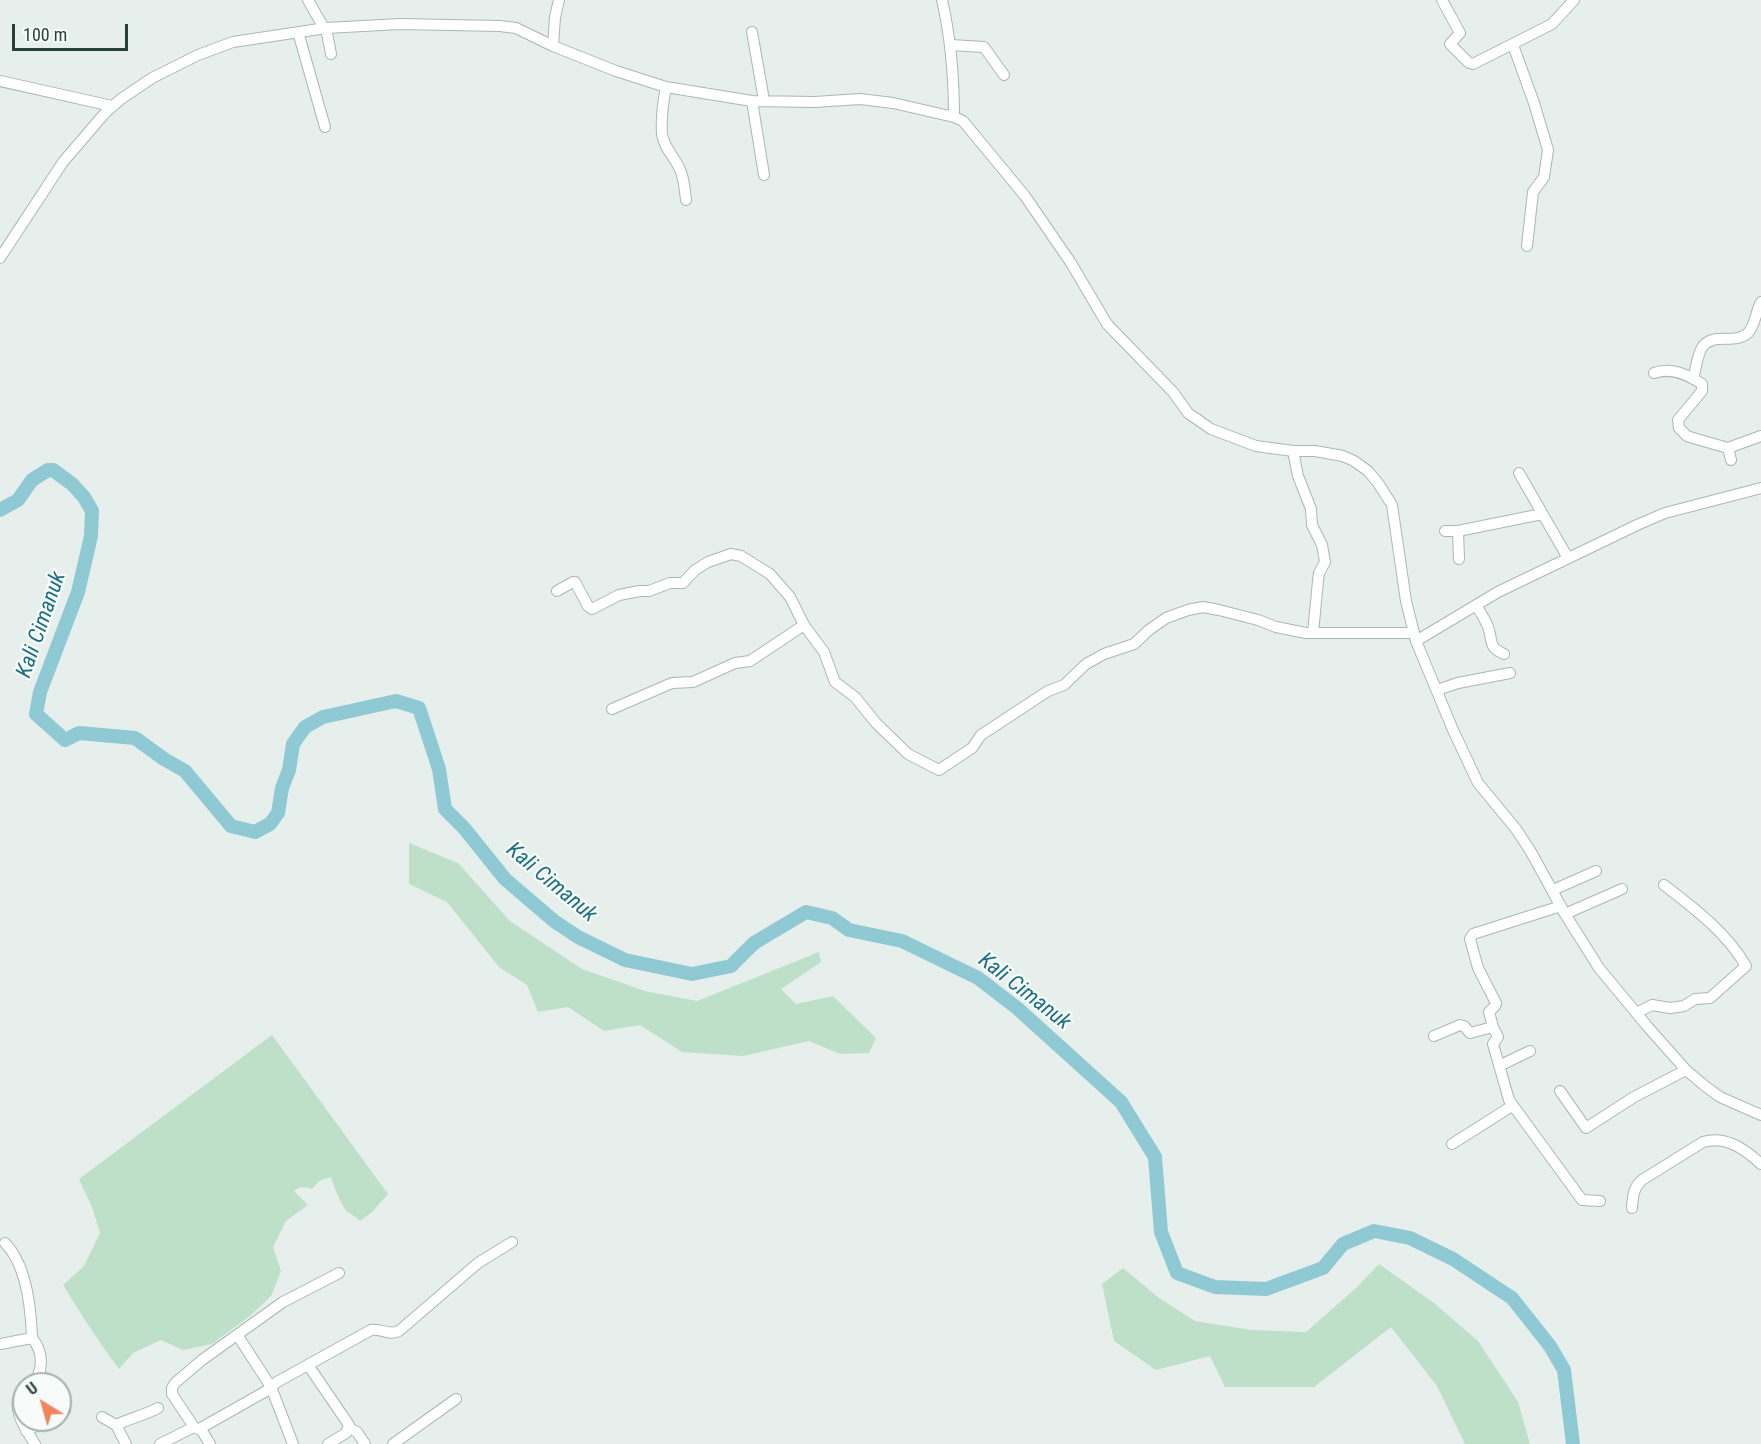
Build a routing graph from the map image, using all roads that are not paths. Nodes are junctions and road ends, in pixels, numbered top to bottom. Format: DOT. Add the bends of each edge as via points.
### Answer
graph roads {
  1 [pos="308,0"];
  2 [pos="559,0"];
  3 [pos="942,0"];
  4 [pos="1442,0"];
  5 [pos="1574,0"];
  6 [pos="331,28"];
  7 [pos="297,32"];
  8 [pos="752,32"];
  9 [pos="951,45"];
  10 [pos="1513,45"];
  11 [pos="553,46"];
  12 [pos="331,54"];
  13 [pos="1004,75"];
  14 [pos="0,81"];
  15 [pos="666,87"];
  16 [pos="758,101"];
  17 [pos="112,106"];
  18 [pos="954,117"];
  19 [pos="325,127"];
  20 [pos="764,175"];
  21 [pos="686,200"];
  22 [pos="1527,246"];
  23 [pos="0,258"];
  24 [pos="1761,302"];
  25 [pos="1654,373"];
  26 [pos="1693,379"];
  27 [pos="1761,436"];
  28 [pos="1728,448"];
  29 [pos="1293,451"];
  30 [pos="1731,460"];
  31 [pos="1519,473"];
  32 [pos="1761,488"];
  33 [pos="1542,514"];
  34 [pos="1445,531"];
  35 [pos="1458,531"];
  36 [pos="1459,558"];
  37 [pos="1568,558"];
  38 [pos="557,591"];
  39 [pos="1476,605"];
  40 [pos="804,625"];
  41 [pos="1313,633"];
  42 [pos="1415,637"];
  43 [pos="1504,654"];
  44 [pos="1510,673"];
  45 [pos="1437,690"];
  46 [pos="612,709"];
  47 [pos="1596,871"];
  48 [pos="1664,885"];
  49 [pos="1622,889"];
  50 [pos="1553,890"];
  51 [pos="1563,910"];
  52 [pos="1636,1013"];
  53 [pos="1492,1027"];
  54 [pos="1434,1036"];
  55 [pos="1530,1052"];
  56 [pos="1499,1066"];
  57 [pos="1686,1070"];
  58 [pos="1560,1091"];
  59 [pos="1512,1106"];
  60 [pos="1761,1115"];
  61 [pos="1452,1144"];
  62 [pos="1761,1164"];
  63 [pos="1600,1201"];
  64 [pos="1632,1208"];
  65 [pos="512,1242"];
  66 [pos="5,1243"];
  67 [pos="339,1273"];
  68 [pos="238,1336"];
  69 [pos="32,1338"];
  70 [pos="0,1344"];
  71 [pos="308,1365"];
  72 [pos="39,1372"];
  73 [pos="271,1387"];
  74 [pos="456,1399"];
  75 [pos="158,1408"];
  76 [pos="102,1417"];
  77 [pos="116,1425"];
  78 [pos="196,1428"];
  79 [pos="349,1428"];
  80 [pos="398,1442"];
  81 [pos="126,1444"];
  82 [pos="160,1444"];
  83 [pos="210,1444"];
  84 [pos="293,1444"];
  85 [pos="328,1444"];
  86 [pos="364,1444"];
  1 -- 6 [label="street"];
  2 -- 11 [label="street"];
  3 -- 9 [label="street"];
  4 -- 10 [label="street" via="1460,33 1450,44 1468,63 1475,64"];
  5 -- 10 [label="street" via="1556,21"];
  6 -- 7 [label="street"];
  6 -- 11 [label="street" via="400,24 500,26 516,28"];
  6 -- 12 [label="street"];
  7 -- 17 [label="street" via="215,48 152,78"];
  7 -- 19 [label="street"];
  8 -- 16 [label="street"];
  9 -- 13 [label="street" via="984,47"];
  9 -- 18 [label="street"];
  10 -- 22 [label="street" via="1548,150 1544,177 1533,192"];
  11 -- 15 [label="street"];
  14 -- 17 [label="street"];
  15 -- 16 [label="street"];
  15 -- 21 [label="street" via="662,134 682,173"];
  16 -- 18 [label="street" via="860,99"];
  16 -- 20 [label="street"];
  17 -- 23 [label="street" via="63,162"];
  18 -- 29 [label="street" via="963,121 1024,196 1107,324 1173,392 1188,413 1222,434 1256,446"];
  24 -- 26 [label="street" via="1746,334 1730,340 1715,339 1704,346"];
  25 -- 26 [label="street" via="1671,370"];
  26 -- 28 [label="street" via="1703,389 1678,420 1678,428 1693,438"];
  27 -- 28 [label="street"];
  28 -- 30 [label="street"];
  29 -- 41 [label="street" via="1325,562 1319,573"];
  29 -- 42 [label="street" via="1332,453 1354,461 1387,494"];
  31 -- 33 [label="street"];
  32 -- 37 [label="street" via="1665,513"];
  33 -- 35 [label="street"];
  33 -- 37 [label="street"];
  34 -- 35 [label="street"];
  35 -- 36 [label="street"];
  37 -- 39 [label="street"];
  38 -- 40 [label="street" via="574,582 588,606 594,609 619,595 670,583 683,584 702,566 731,554 770,574 790,597"];
  39 -- 42 [label="street"];
  39 -- 43 [label="street" via="1489,629 1492,645"];
  40 -- 41 [label="street" via="824,652 837,685 855,697 908,754 942,769 972,748 981,735 1068,682 1093,659 1134,644 1166,618 1203,607"];
  40 -- 46 [label="street" via="750,661 735,663 693,682 672,683"];
  41 -- 42 [label="street"];
  42 -- 45 [label="street"];
  44 -- 45 [label="street"];
  45 -- 50 [label="street" via="1478,783 1516,829"];
  47 -- 50 [label="street"];
  48 -- 52 [label="street" via="1706,917 1746,966 1710,998 1670,1008 1652,1005"];
  49 -- 51 [label="street"];
  50 -- 51 [label="street"];
  51 -- 52 [label="street" via="1599,968"];
  51 -- 53 [label="street" via="1470,937 1478,968 1496,1004 1489,1012"];
  52 -- 57 [label="street"];
  53 -- 54 [label="street" via="1470,1033 1462,1025"];
  53 -- 56 [label="street" via="1498,1037 1493,1044"];
  55 -- 56 [label="street"];
  56 -- 59 [label="street"];
  57 -- 58 [label="street" via="1587,1128"];
  57 -- 60 [label="street" via="1720,1097"];
  59 -- 61 [label="street"];
  59 -- 63 [label="street" via="1582,1200"];
  62 -- 64 [label="street" via="1733,1145 1712,1139 1702,1142 1635,1186"];
  65 -- 71 [label="street" via="478,1263 399,1331 391,1334 371,1330"];
  66 -- 69 [label="street" via="30,1302"];
  67 -- 68 [label="street" via="284,1302"];
  68 -- 73 [label="street"];
  68 -- 78 [label="street" via="173,1386 172,1394"];
  69 -- 70 [label="street"];
  69 -- 72 [label="street" via="40,1353"];
  71 -- 73 [label="street"];
  71 -- 79 [label="street"];
  73 -- 78 [label="street"];
  73 -- 84 [label="street"];
  74 -- 80 [label="street"];
  75 -- 77 [label="street"];
  76 -- 77 [label="street"];
  77 -- 81 [label="street"];
  78 -- 82 [label="street"];
  78 -- 83 [label="street"];
  79 -- 85 [label="street"];
  79 -- 86 [label="street" via="357,1432"];
}
